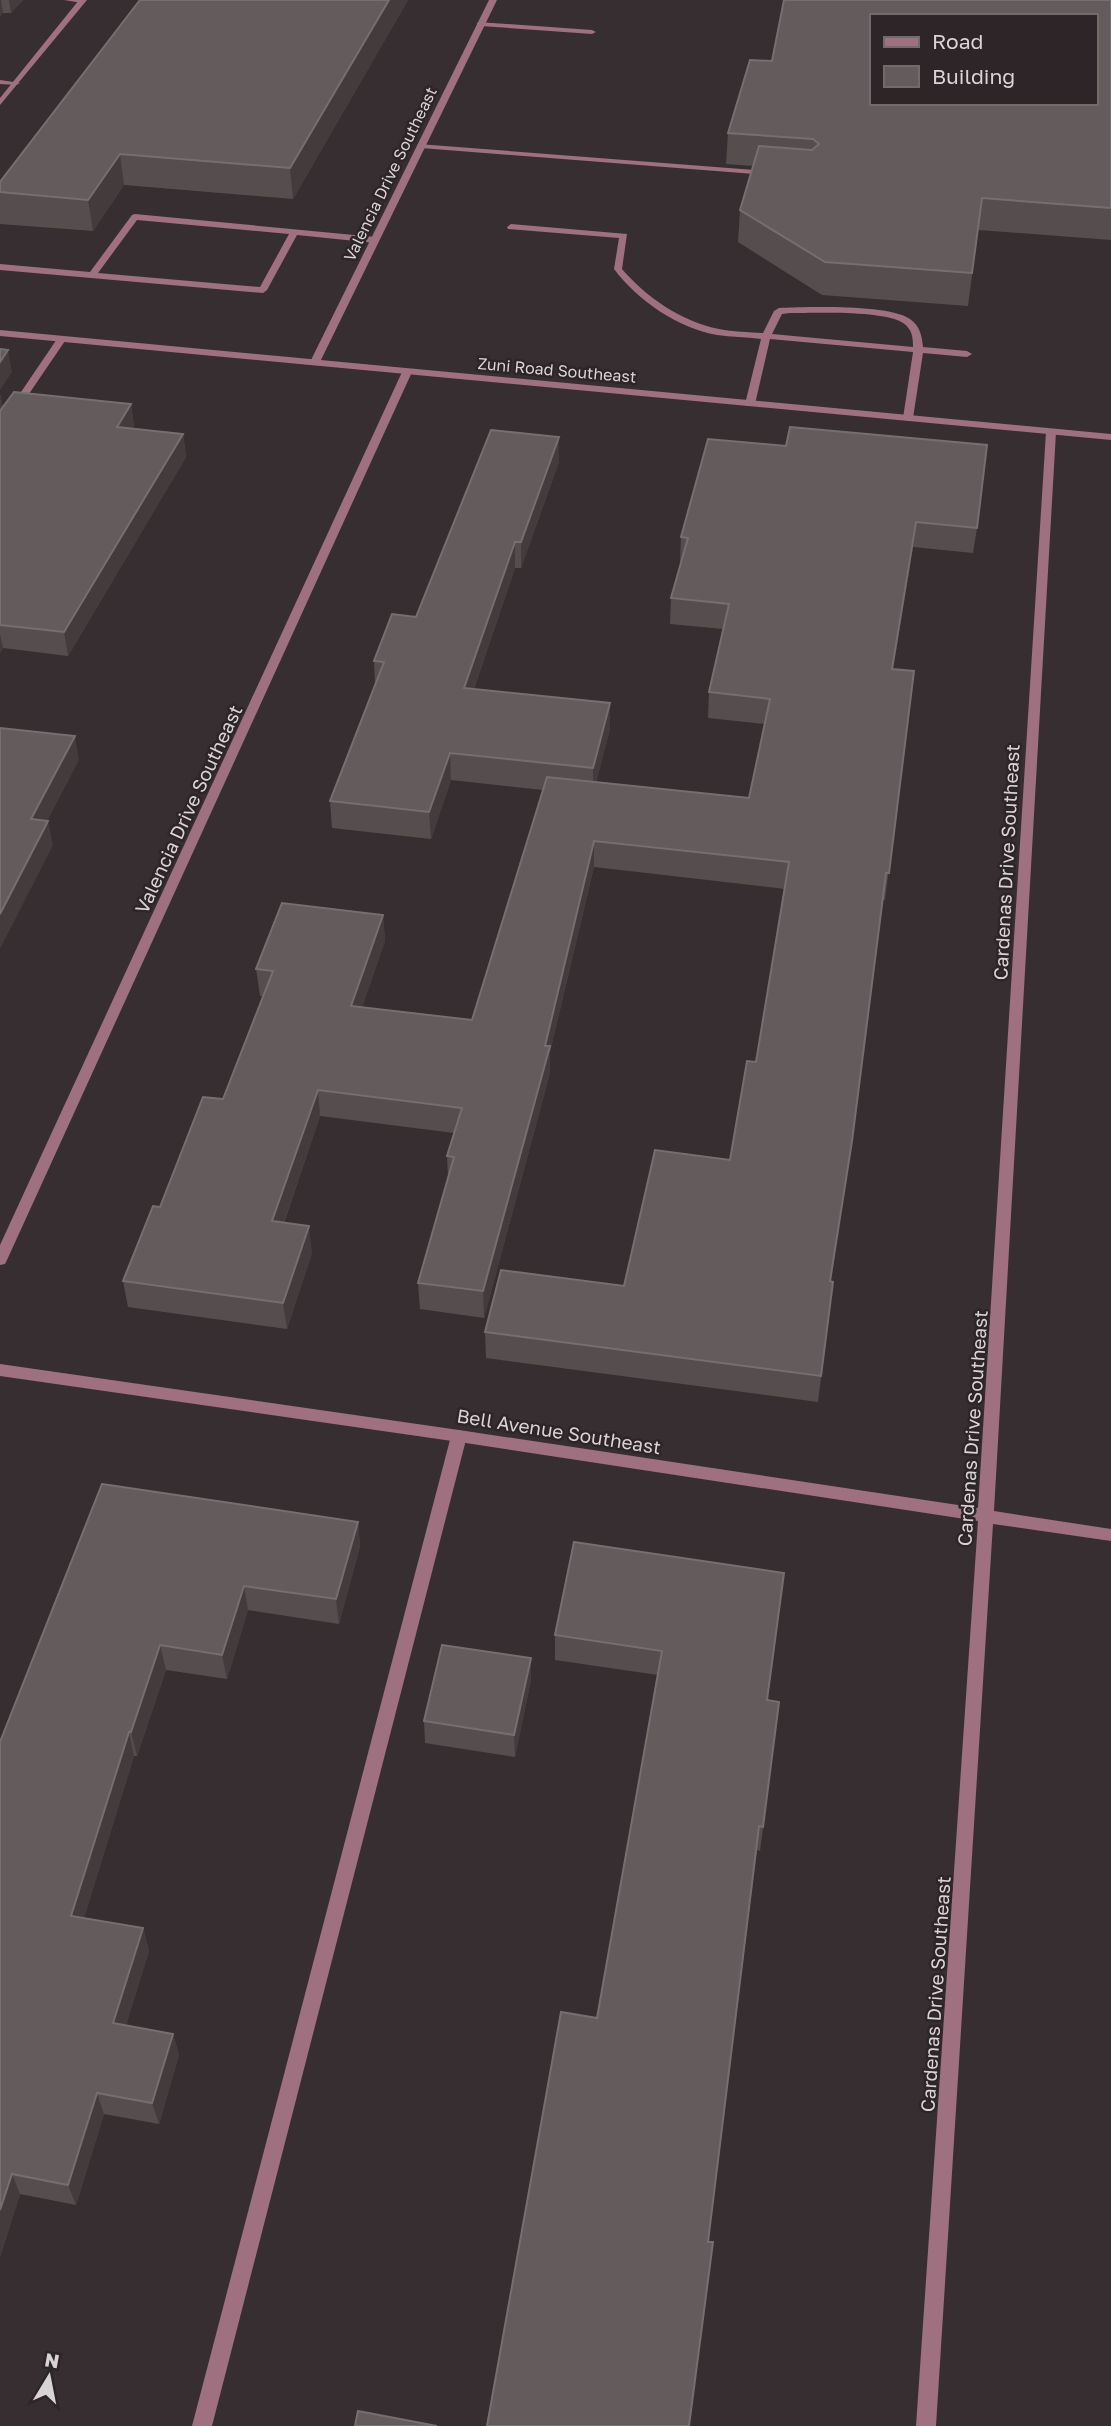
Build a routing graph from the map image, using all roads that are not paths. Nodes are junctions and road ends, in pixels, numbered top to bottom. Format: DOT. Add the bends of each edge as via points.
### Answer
graph roads {
  1 [pos="68,0"];
  2 [pos="493,0"];
  3 [pos="83,1"];
  4 [pos="481,24"];
  5 [pos="592,32"];
  6 [pos="0,82"];
  7 [pos="16,83"];
  8 [pos="0,103"];
  9 [pos="421,146"];
  10 [pos="783,174"];
  11 [pos="511,227"];
  12 [pos="294,232"];
  13 [pos="375,240"];
  14 [pos="0,267"];
  15 [pos="92,275"];
  16 [pos="0,333"];
  17 [pos="766,336"];
  18 [pos="62,338"];
  19 [pos="918,349"];
  20 [pos="967,354"];
  21 [pos="315,362"];
  22 [pos="407,372"];
  23 [pos="750,404"];
  24 [pos="908,418"];
  25 [pos="0,430"];
  26 [pos="1051,432"];
  27 [pos="1111,437"];
  28 [pos="0,1260"];
  29 [pos="0,1370"];
  30 [pos="459,1436"];
  31 [pos="986,1516"];
  32 [pos="1111,1535"];
  33 [pos="202,2426"];
  34 [pos="926,2426"];
  1 -- 3 [label="street"];
  2 -- 4 [label="street, Valencia Drive Southeast"];
  3 -- 7 [label="street"];
  4 -- 5 [label="street"];
  4 -- 9 [label="street, Valencia Drive Southeast"];
  6 -- 7 [label="street"];
  7 -- 8 [label="street"];
  9 -- 10 [label="street"];
  9 -- 13 [label="street, Valencia Drive Southeast"];
  11 -- 17 [label="street" via="624,236 618,269 632,288 680,320 717,332"];
  12 -- 13 [label="street"];
  12 -- 15 [label="street" via="135,217"];
  12 -- 15 [label="street" via="263,290"];
  13 -- 21 [label="street, Valencia Drive Southeast"];
  14 -- 15 [label="street"];
  16 -- 18 [label="street, Zuni Road Southeast"];
  17 -- 19 [label="street"];
  17 -- 19 [label="street" via="779,311 885,315 903,318 915,329"];
  17 -- 23 [label="street"];
  18 -- 21 [label="street, Zuni Road Southeast"];
  18 -- 25 [label="street"];
  19 -- 20 [label="street"];
  19 -- 24 [label="street"];
  21 -- 22 [label="street, Zuni Road Southeast"];
  22 -- 23 [label="street, Zuni Road Southeast"];
  22 -- 28 [label="street, Valencia Drive Southeast"];
  23 -- 24 [label="street, Zuni Road Southeast"];
  24 -- 26 [label="street, Zuni Road Southeast"];
  26 -- 27 [label="street, Zuni Road Southeast"];
  26 -- 31 [label="street, Cardenas Drive Southeast"];
  29 -- 30 [label="street, Bell Avenue Southeast"];
  30 -- 31 [label="street, Bell Avenue Southeast"];
  30 -- 33 [label="street"];
  31 -- 32 [label="street, Bell Avenue Southeast"];
  31 -- 34 [label="street, Cardenas Drive Southeast"];
}
